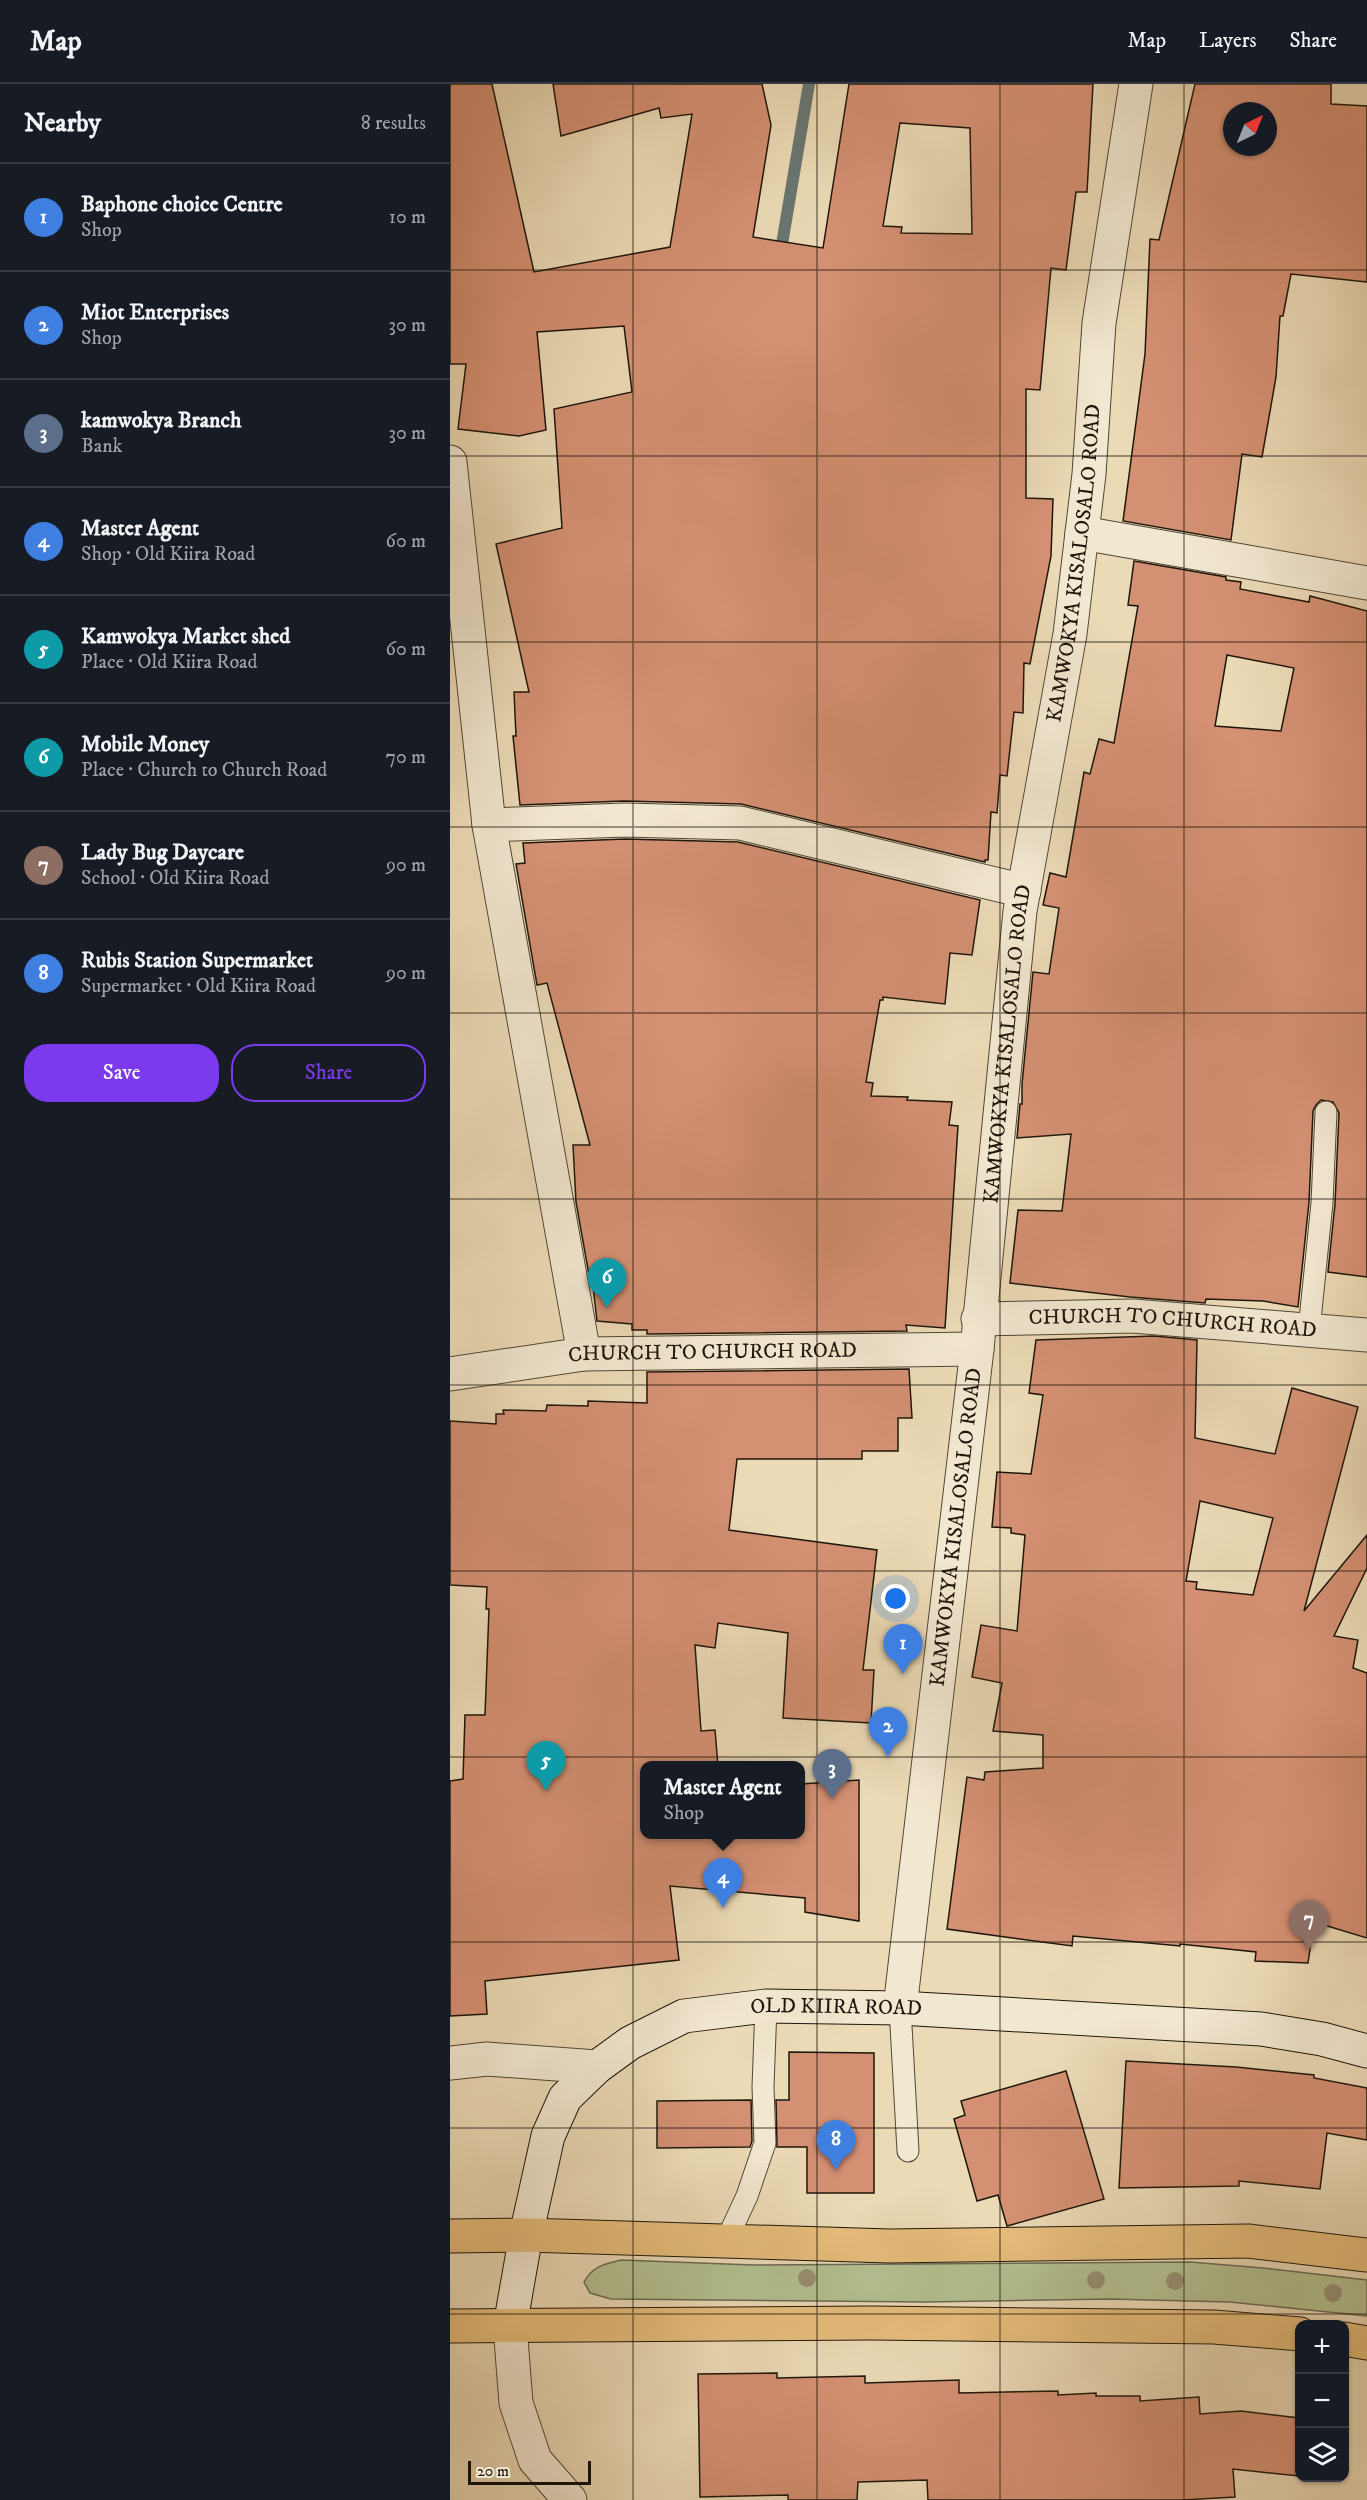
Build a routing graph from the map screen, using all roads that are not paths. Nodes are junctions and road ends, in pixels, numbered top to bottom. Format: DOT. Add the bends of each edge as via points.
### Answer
graph roads {
  1 [pos="1136,84"];
  2 [pos="450,462"];
  3 [pos="1082,533"];
  4 [pos="1367,583"];
  5 [pos="489,825"];
  6 [pos="1024,891"];
  7 [pos="1326,1112"];
  8 [pos="1309,1330"];
  9 [pos="977,1334"];
  10 [pos="1367,1335"];
  11 [pos="584,1354"];
  12 [pos="450,1374"];
  13 [pos="766,2006"];
  14 [pos="900,2008"];
  15 [pos="1367,2051"];
  16 [pos="450,2062"];
  17 [pos="597,2067"];
  18 [pos="908,2151"];
  19 [pos="526,2235"];
  20 [pos="450,2236"];
  21 [pos="726,2241"];
  22 [pos="1367,2256"];
  23 [pos="450,2326"];
  24 [pos="510,2326"];
  25 [pos="1295,2334"];
  26 [pos="1349,2340"];
  27 [pos="1367,2343"];
  28 [pos="570,2500"];
  1 -- 3 [label="street, KAMWOKYA KISALOSALO ROAD" via="1099,323"];
  2 -- 5 [label="street"];
  3 -- 4 [label="street"];
  3 -- 6 [label="street, KAMWOKYA KISALOSALO ROAD" via="1070,634"];
  5 -- 6 [label="street" via="625,820 740,823"];
  5 -- 11 [label="street"];
  6 -- 9 [label="street, KAMWOKYA KISALOSALO ROAD"];
  7 -- 8 [label="lane" via="1322,1203"];
  8 -- 9 [label="street, CHURCH TO CHURCH ROAD" via="1133,1316"];
  8 -- 10 [label="street, CHURCH TO CHURCH ROAD"];
  9 -- 11 [label="street, CHURCH TO CHURCH ROAD"];
  9 -- 14 [label="street, KAMWOKYA KISALOSALO ROAD"];
  11 -- 12 [label="street, CHURCH TO CHURCH ROAD"];
  13 -- 14 [label="street, OLD KIIRA ROAD"];
  13 -- 17 [label="street, OLD KIIRA ROAD" via="684,2016 630,2043"];
  13 -- 21 [label="lane" via="765,2143"];
  14 -- 15 [label="street, OLD KIIRA ROAD" via="1261,2028"];
  14 -- 18 [label="lane"];
  16 -- 17 [label="street" via="487,2059"];
  17 -- 19 [label="street, OLD KIIRA ROAD" via="565,2098 548,2136"];
  19 -- 20 [label="main road"];
  19 -- 21 [label="main road"];
  19 -- 24 [label="street, OLD KIIRA ROAD"];
  21 -- 22 [label="main road" via="890,2246 1248,2241"];
  23 -- 24 [label="main road"];
  24 -- 25 [label="main road" via="883,2323 1214,2327"];
  24 -- 28 [label="street, OLD KIIRA ROAD" via="516,2403 536,2460"];
  26 -- 27 [label="main road"];
}
